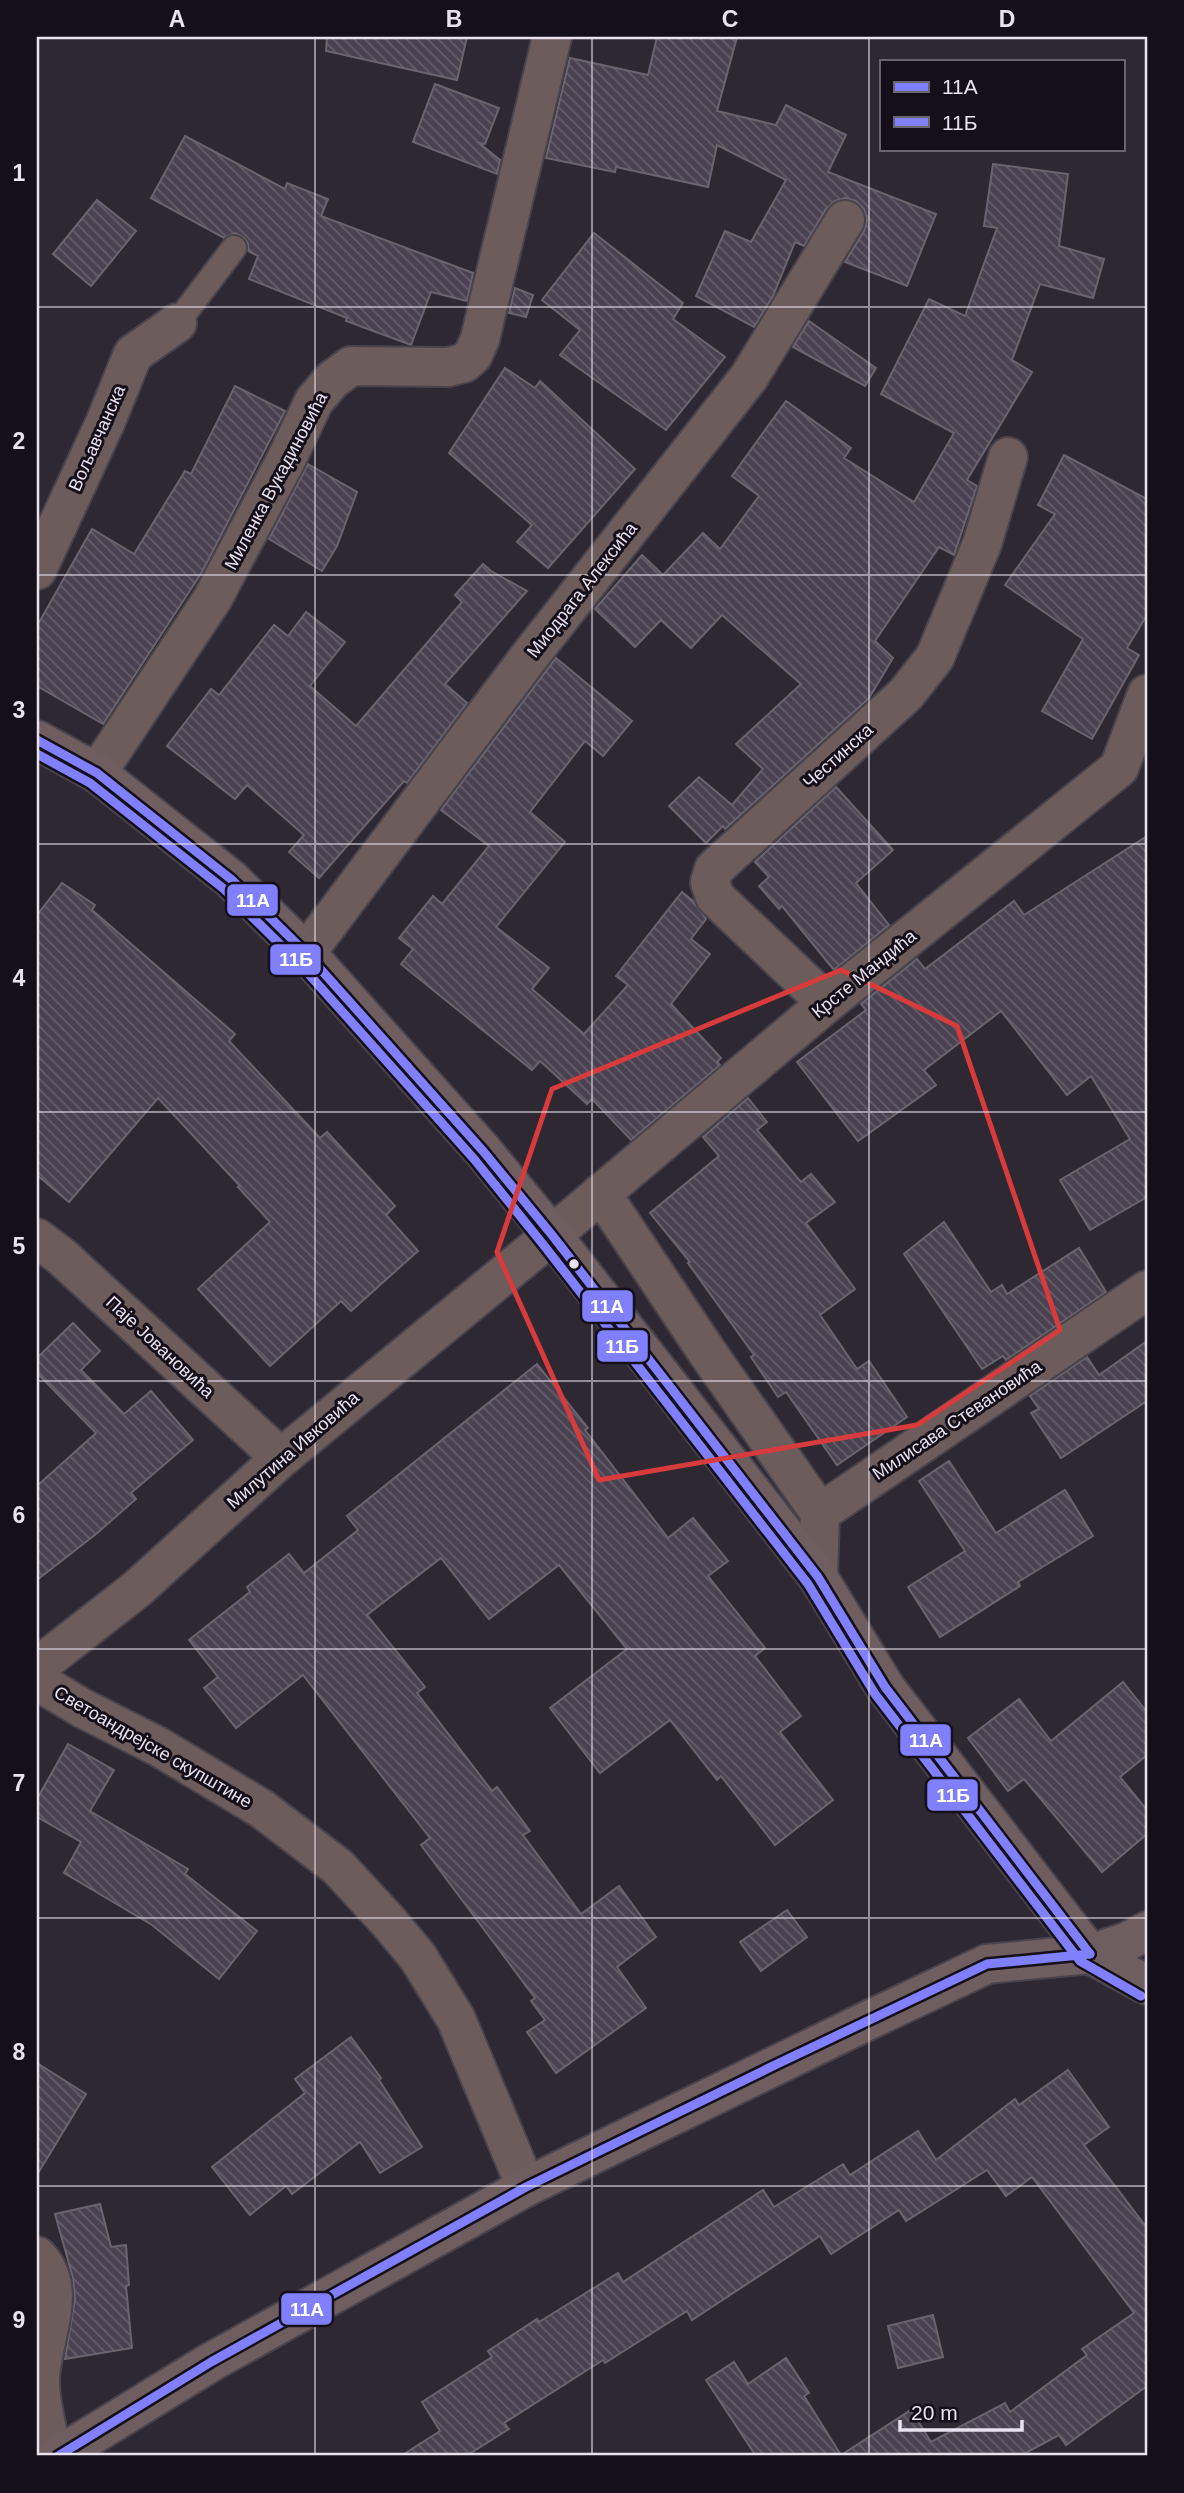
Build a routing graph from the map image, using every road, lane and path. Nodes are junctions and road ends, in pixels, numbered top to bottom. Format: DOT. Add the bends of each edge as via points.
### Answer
graph roads {
  1 [pos="552,37"];
  2 [pos="845,220"];
  3 [pos="234,248"];
  4 [pos="177,323"];
  5 [pos="1008,457"];
  6 [pos="37,570"];
  7 [pos="1147,694"];
  8 [pos="37,740"];
  9 [pos="97,772"];
  10 [pos="306,953"];
  11 [pos="827,1003"];
  12 [pos="601,1194"];
  13 [pos="552,1235"];
  14 [pos="37,1238"];
  15 [pos="1147,1290"];
  16 [pos="281,1458"];
  17 [pos="820,1513"];
  18 [pos="818,1577"];
  19 [pos="37,1667"];
  20 [pos="37,1681"];
  21 [pos="1147,1931"];
  22 [pos="1090,1954"];
  23 [pos="1147,1985"];
  24 [pos="526,2187"];
  25 [pos="37,2256"];
  26 [pos="53,2456"];
  27 [pos="58,2456"];
  1 -- 9 [label="street, Миленка Вукадиновића" via="473,355 449,367 351,366 332,380 314,401 214,598"];
  2 -- 10 [label="street, Миодрага Алексића" via="749,377 529,657"];
  3 -- 4 [label="lane"];
  4 -- 6 [label="street, Вољавчанска" via="133,354"];
  5 -- 11 [label="street, Честинска" via="982,544 923,675 714,869 710,882 715,897"];
  7 -- 11 [label="street, Крсте Мандића" via="1119,768"];
  8 -- 9 [label="street"];
  9 -- 10 [label="street" via="232,880"];
  10 -- 13 [label="street"];
  11 -- 12 [label="street, Крсте Мандића"];
  12 -- 13 [label="street, Крсте Мандића"];
  12 -- 17 [label="street"];
  13 -- 16 [label="street, Милутина Ивковића"];
  13 -- 18 [label="street"];
  14 -- 16 [label="street, Паје Јовановића"];
  15 -- 17 [label="street, Милисава Стевановића"];
  16 -- 19 [label="street, Милутина Ивковића" via="137,1589"];
  17 -- 18 [label="street"];
  18 -- 22 [label="street" via="885,1688"];
  20 -- 24 [label="street, Светоандрејске скупштине" via="262,1809 338,1867 418,1956 456,2019"];
  21 -- 22 [label="street"];
  22 -- 23 [label="street"];
  22 -- 24 [label="street" via="987,1964"];
  24 -- 27 [label="street" via="211,2362"];
  25 -- 26 [label="street" via="49,2275 54,2296 40,2381"];
}
